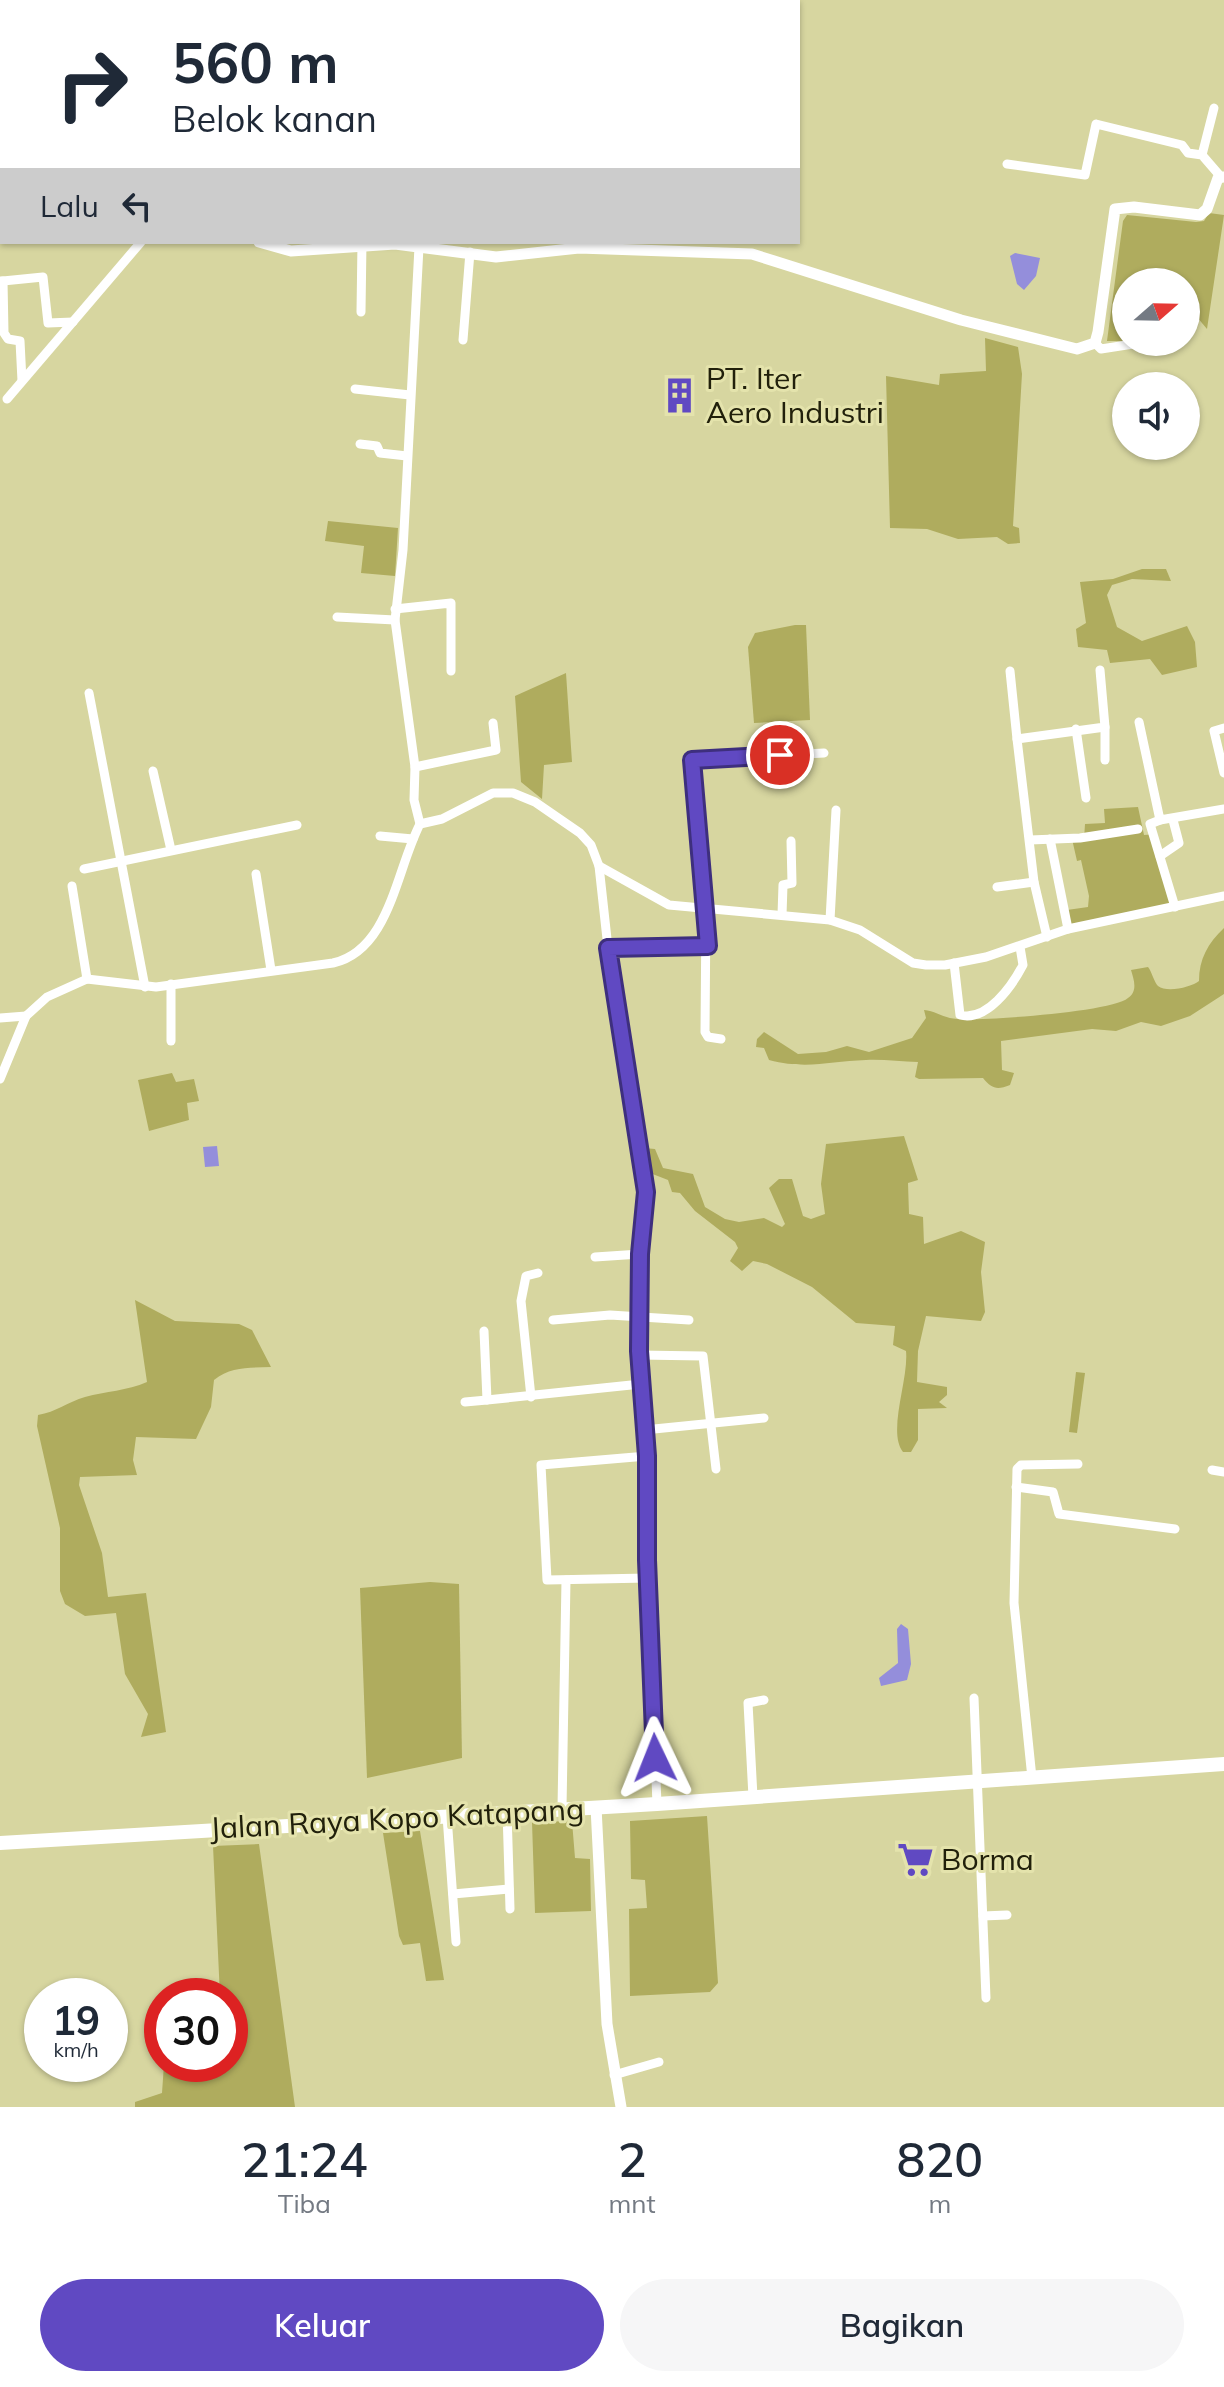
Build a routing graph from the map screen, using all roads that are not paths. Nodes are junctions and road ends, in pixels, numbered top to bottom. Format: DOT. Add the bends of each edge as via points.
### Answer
graph roads {
  1 [pos="1214,108"];
  2 [pos="1202,155"];
  3 [pos="1007,164"];
  4 [pos="1223,177"];
  5 [pos="139,244"];
  6 [pos="266,244"];
  7 [pos="353,244"];
  8 [pos="362,244"];
  9 [pos="376,244"];
  10 [pos="443,245"];
  11 [pos="419,247"];
  12 [pos="724,248"];
  13 [pos="470,252"];
  14 [pos="2,281"];
  15 [pos="361,312"];
  16 [pos="73,322"];
  17 [pos="463,340"];
  18 [pos="1095,343"];
  19 [pos="1112,347"];
  20 [pos="22,381"];
  21 [pos="355,389"];
  22 [pos="410,395"];
  23 [pos="7,399"];
  24 [pos="360,444"];
  25 [pos="407,456"];
  26 [pos="395,614"];
  27 [pos="337,617"];
  28 [pos="1100,670"];
  29 [pos="451,671"];
  30 [pos="1010,671"];
  31 [pos="89,693"];
  32 [pos="1139,722"];
  33 [pos="493,723"];
  34 [pos="1105,727"];
  35 [pos="1224,728"];
  36 [pos="1076,729"];
  37 [pos="1017,739"];
  38 [pos="824,753"];
  39 [pos="1105,760"];
  40 [pos="415,767"];
  41 [pos="153,771"];
  42 [pos="1224,773"];
  43 [pos="1086,798"];
  44 [pos="1224,809"];
  45 [pos="836,810"];
  46 [pos="1160,820"];
  47 [pos="1173,820"];
  48 [pos="420,824"];
  49 [pos="297,825"];
  50 [pos="1138,829"];
  51 [pos="380,836"];
  52 [pos="413,839"];
  53 [pos="1050,839"];
  54 [pos="1030,840"];
  55 [pos="791,841"];
  56 [pos="171,850"];
  57 [pos="1160,856"];
  58 [pos="121,860"];
  59 [pos="599,866"];
  60 [pos="84,869"];
  61 [pos="256,874"];
  62 [pos="1034,882"];
  63 [pos="72,886"];
  64 [pos="997,887"];
  65 [pos="1224,896"];
  66 [pos="1175,907"];
  67 [pos="706,908"];
  68 [pos="782,915"];
  69 [pos="830,920"];
  70 [pos="1068,929"];
  71 [pos="1047,937"];
  72 [pos="708,946"];
  73 [pos="1020,947"];
  74 [pos="608,948"];
  75 [pos="954,963"];
  76 [pos="271,970"];
  77 [pos="87,979"];
  78 [pos="171,984"];
  79 [pos="145,987"];
  80 [pos="26,1016"];
  81 [pos="0,1018"];
  82 [pos="721,1039"];
  83 [pos="171,1041"];
  84 [pos="0,1079"];
  85 [pos="640,1254"];
  86 [pos="595,1257"];
  87 [pos="538,1273"];
  88 [pos="640,1317"];
  89 [pos="553,1320"];
  90 [pos="689,1320"];
  91 [pos="484,1331"];
  92 [pos="639,1355"];
  93 [pos="641,1384"];
  94 [pos="531,1397"];
  95 [pos="487,1400"];
  96 [pos="465,1402"];
  97 [pos="764,1418"];
  98 [pos="708,1425"];
  99 [pos="644,1430"];
  100 [pos="647,1456"];
  101 [pos="1078,1464"];
  102 [pos="716,1469"];
  103 [pos="1212,1470"];
  104 [pos="1224,1472"];
  105 [pos="1016,1487"];
  106 [pos="1175,1529"];
  107 [pos="648,1578"];
  108 [pos="566,1580"];
  109 [pos="974,1698"];
  110 [pos="764,1700"];
  111 [pos="1224,1764"];
  112 [pos="1032,1778"];
  113 [pos="978,1781"];
  114 [pos="753,1797"];
  115 [pos="657,1804"];
  116 [pos="596,1807"];
  117 [pos="562,1808"];
  118 [pos="507,1811"];
  119 [pos="447,1816"];
  120 [pos="0,1843"];
  121 [pos="509,1889"];
  122 [pos="453,1894"];
  123 [pos="510,1909"];
  124 [pos="1007,1915"];
  125 [pos="983,1916"];
  126 [pos="456,1942"];
  127 [pos="986,1998"];
  128 [pos="659,2062"];
  129 [pos="614,2075"];
  130 [pos="621,2107"];
  1 -- 2 [label="street"];
  2 -- 3 [label="street" via="1169,140 1095,124 1085,175"];
  2 -- 4 [label="street"];
  4 -- 18 [label="street" via="1203,214 1115,209"];
  5 -- 16 [label="street"];
  6 -- 7 [label="street" via="291,251"];
  8 -- 15 [label="street"];
  9 -- 11 [label="street"];
  10 -- 11 [label="street"];
  10 -- 13 [label="street"];
  11 -- 22 [label="street"];
  12 -- 13 [label="street" via="579,248 496,257"];
  12 -- 18 [label="street" via="1048,343 1077,349"];
  13 -- 17 [label="street"];
  14 -- 16 [label="street" via="43,277 48,323"];
  14 -- 20 [label="street" via="4,333 20,341"];
  16 -- 20 [label="street"];
  18 -- 19 [label="street" via="1101,349"];
  20 -- 23 [label="street"];
  21 -- 22 [label="street"];
  22 -- 25 [label="street"];
  24 -- 25 [label="street"];
  25 -- 26 [label="street"];
  26 -- 27 [label="street"];
  26 -- 29 [label="street" via="451,603"];
  26 -- 40 [label="street"];
  28 -- 34 [label="street"];
  30 -- 37 [label="street"];
  31 -- 58 [label="street"];
  32 -- 46 [label="street"];
  33 -- 40 [label="street" via="494,751"];
  34 -- 36 [label="street"];
  34 -- 39 [label="street"];
  35 -- 42 [label="street" via="1214,731"];
  36 -- 37 [label="street"];
  36 -- 43 [label="street"];
  37 -- 54 [label="street"];
  38 -- 67 [label="street" via="692,760"];
  40 -- 48 [label="street"];
  41 -- 56 [label="street"];
  44 -- 47 [label="street"];
  45 -- 69 [label="street"];
  46 -- 47 [label="street"];
  46 -- 57 [label="street" via="1150,824"];
  47 -- 57 [label="street" via="1179,843"];
  48 -- 52 [label="street"];
  48 -- 59 [label="street" via="493,793 513,793 580,833"];
  49 -- 56 [label="street"];
  50 -- 53 [label="street"];
  51 -- 52 [label="street"];
  52 -- 76 [label="street" via="367,947 343,961"];
  53 -- 54 [label="street"];
  53 -- 70 [label="street"];
  54 -- 62 [label="street"];
  55 -- 68 [label="street" via="792,883 783,885"];
  56 -- 58 [label="street"];
  57 -- 66 [label="street"];
  58 -- 60 [label="street"];
  58 -- 79 [label="street"];
  59 -- 67 [label="street" via="669,905"];
  59 -- 74 [label="street"];
  61 -- 76 [label="street"];
  62 -- 64 [label="street"];
  62 -- 71 [label="street"];
  63 -- 77 [label="street"];
  65 -- 66 [label="street"];
  66 -- 70 [label="street"];
  67 -- 68 [label="street"];
  67 -- 72 [label="street"];
  68 -- 69 [label="street"];
  69 -- 75 [label="street" via="860,930 913,963"];
  70 -- 71 [label="street"];
  71 -- 73 [label="street"];
  72 -- 74 [label="street"];
  72 -- 82 [label="street" via="705,1032"];
  73 -- 75 [label="street"];
  73 -- 75 [label="street" via="1023,965 1013,981 972,1017 960,1015"];
  74 -- 85 [label="street" via="646,1192"];
  76 -- 78 [label="street"];
  77 -- 79 [label="street"];
  77 -- 80 [label="street" via="47,997"];
  78 -- 79 [label="street"];
  78 -- 83 [label="street"];
  80 -- 81 [label="street"];
  80 -- 84 [label="street"];
  85 -- 86 [label="street"];
  85 -- 88 [label="street"];
  87 -- 94 [label="street" via="526,1276 521,1294"];
  88 -- 89 [label="street"];
  88 -- 90 [label="street"];
  88 -- 92 [label="street"];
  91 -- 95 [label="street"];
  92 -- 93 [label="street"];
  92 -- 98 [label="street" via="703,1356"];
  93 -- 94 [label="street"];
  93 -- 99 [label="street"];
  94 -- 95 [label="street"];
  95 -- 96 [label="street"];
  97 -- 98 [label="street"];
  98 -- 99 [label="street"];
  98 -- 102 [label="street"];
  99 -- 100 [label="street"];
  100 -- 107 [label="street"];
  100 -- 108 [label="street" via="542,1464 547,1577"];
  101 -- 105 [label="street" via="1019,1466"];
  103 -- 104 [label="street"];
  105 -- 106 [label="street" via="1053,1492 1059,1514"];
  105 -- 112 [label="street" via="1014,1603"];
  107 -- 108 [label="street"];
  107 -- 115 [label="street"];
  108 -- 117 [label="street"];
  109 -- 113 [label="street"];
  110 -- 114 [label="street" via="748,1703"];
  111 -- 112 [label="main road, Jalan Raya Kopo Katapang"];
  112 -- 113 [label="main road, Jalan Raya Kopo Katapang"];
  113 -- 114 [label="main road, Jalan Raya Kopo Katapang"];
  113 -- 125 [label="street"];
  114 -- 115 [label="main road, Jalan Raya Kopo Katapang"];
  115 -- 116 [label="main road, Jalan Raya Kopo Katapang"];
  116 -- 117 [label="main road, Jalan Raya Kopo Katapang"];
  116 -- 129 [label="street"];
  117 -- 118 [label="main road, Jalan Raya Kopo Katapang"];
  118 -- 119 [label="main road, Jalan Raya Kopo Katapang"];
  118 -- 121 [label="street"];
  119 -- 120 [label="main road, Jalan Raya Kopo Katapang"];
  119 -- 122 [label="street"];
  121 -- 122 [label="street"];
  121 -- 123 [label="street"];
  122 -- 126 [label="street"];
  124 -- 125 [label="street"];
  125 -- 127 [label="street"];
  128 -- 129 [label="street"];
  129 -- 130 [label="street"];
}
